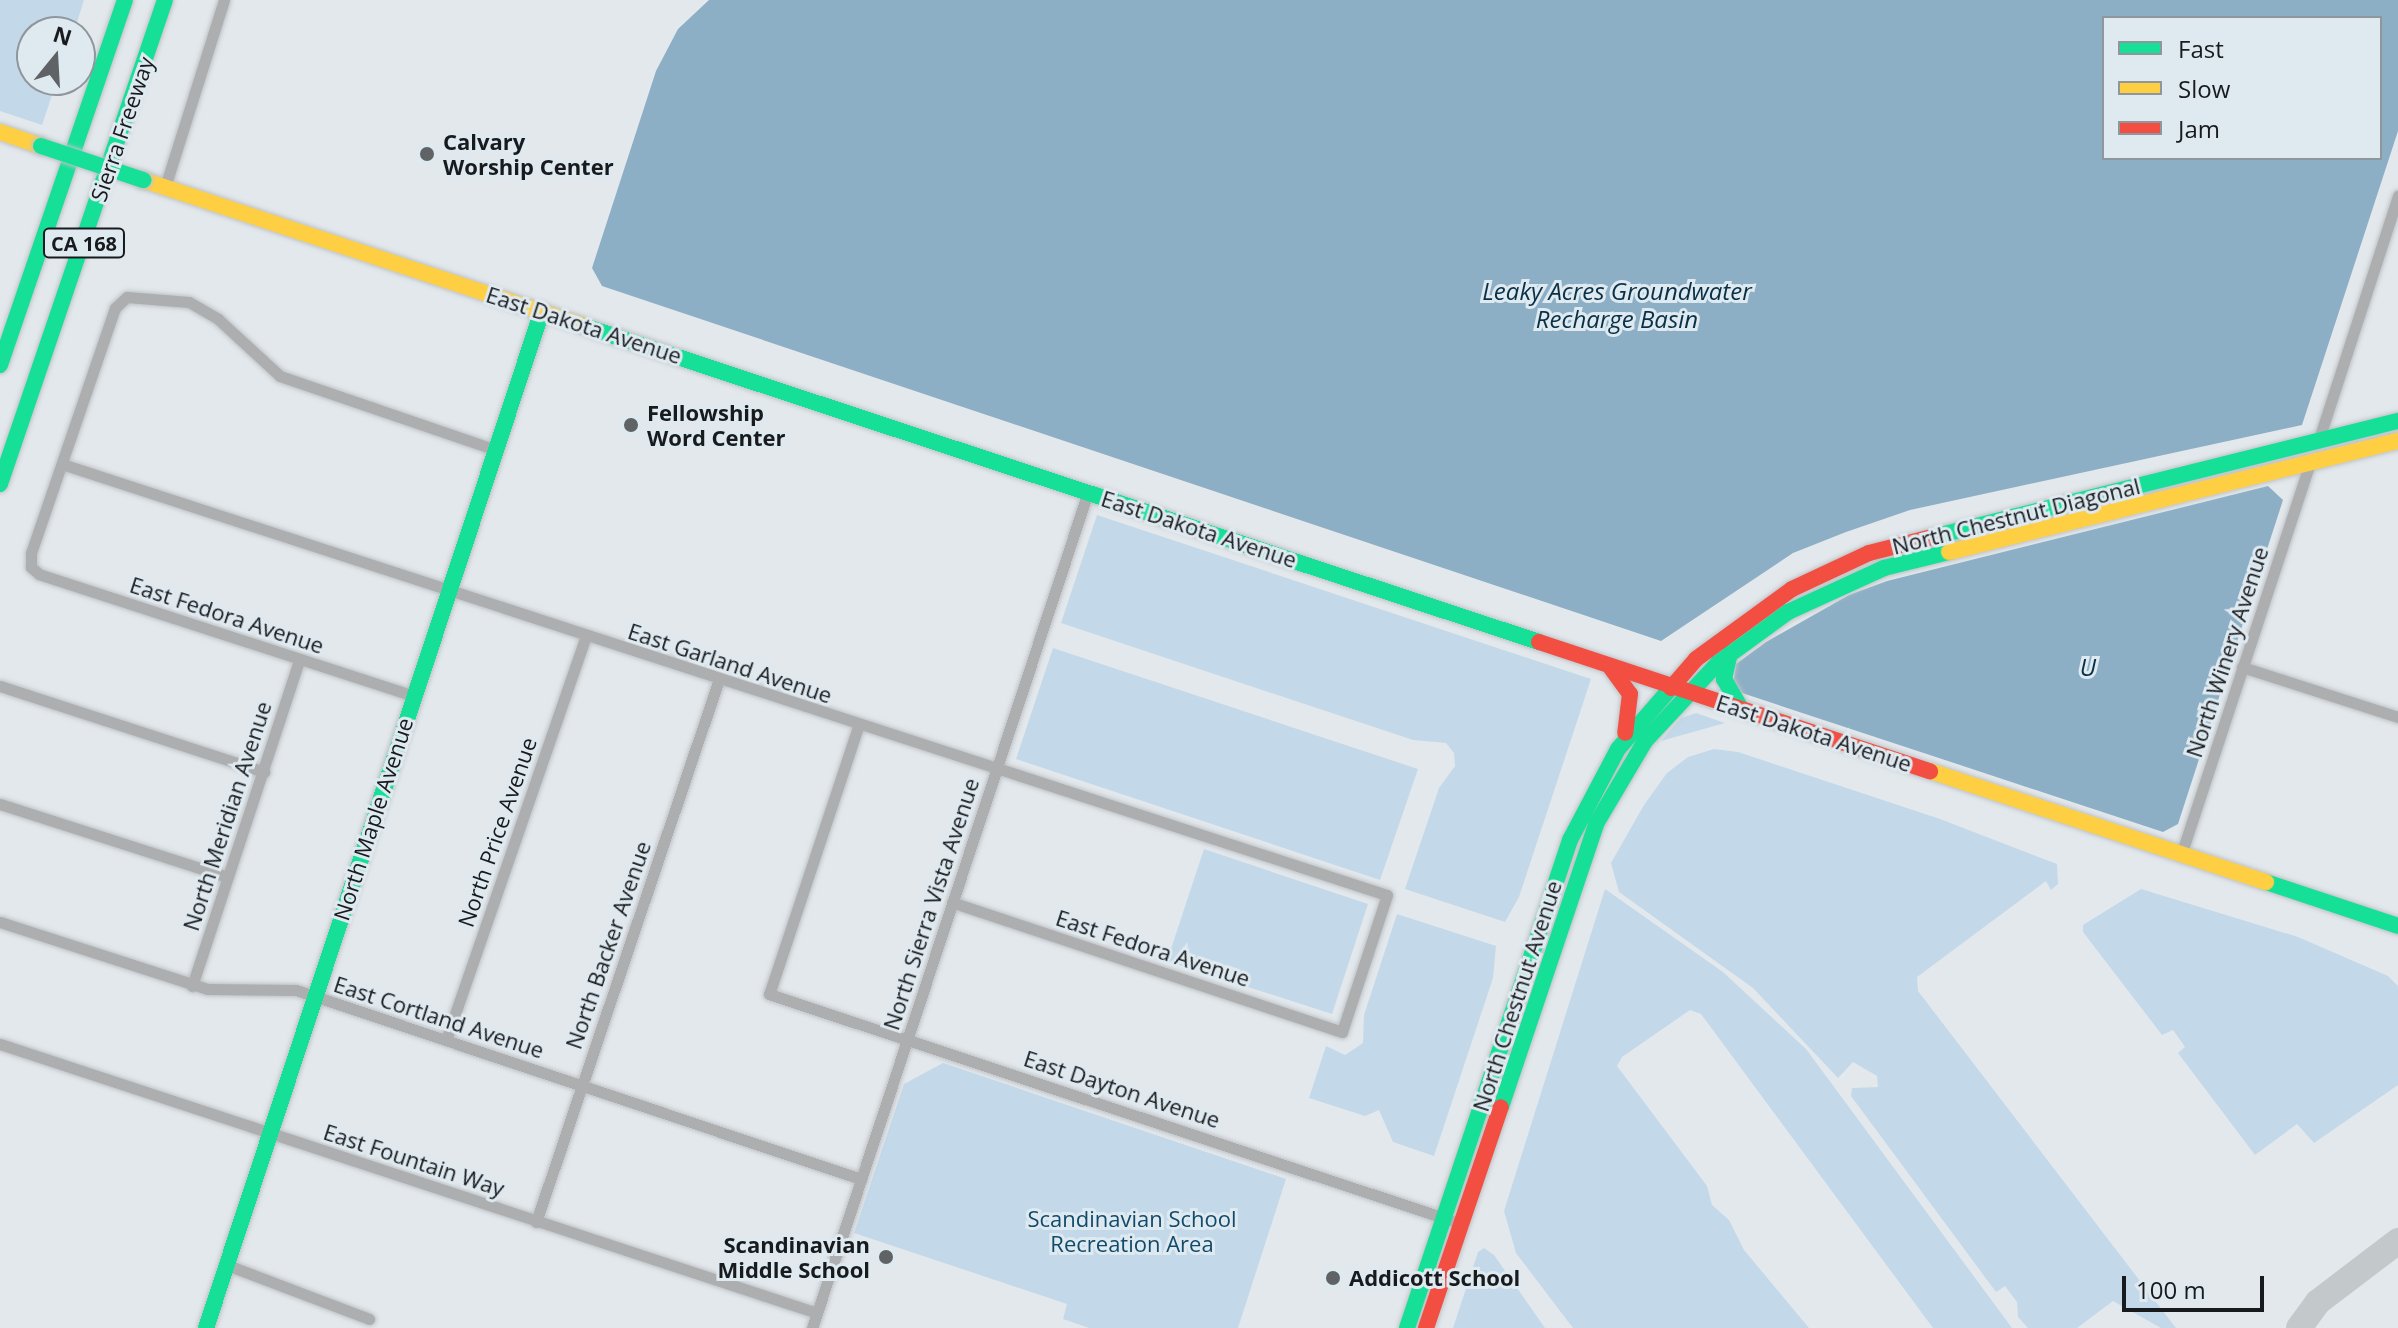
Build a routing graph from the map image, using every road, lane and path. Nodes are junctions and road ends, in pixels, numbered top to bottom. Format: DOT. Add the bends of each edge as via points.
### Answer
graph roads {
  1 [pos="125,0"];
  2 [pos="165,0"];
  3 [pos="224,0"];
  4 [pos="0,132"];
  5 [pos="165,187"];
  6 [pos="2398,196"];
  7 [pos="542,311"];
  8 [pos="0,365"];
  9 [pos="2398,423"];
  10 [pos="2398,441"];
  11 [pos="2318,442"];
  12 [pos="496,450"];
  13 [pos="2310,462"];
  14 [pos="62,464"];
  15 [pos="0,484"];
  16 [pos="1088,492"];
  17 [pos="450,592"];
  18 [pos="586,636"];
  19 [pos="1730,653"];
  20 [pos="299,660"];
  21 [pos="1606,665"];
  22 [pos="2242,667"];
  23 [pos="718,682"];
  24 [pos="1669,685"];
  25 [pos="0,686"];
  26 [pos="1688,691"];
  27 [pos="414,696"];
  28 [pos="1745,711"];
  29 [pos="2398,717"];
  30 [pos="858,727"];
  31 [pos="1623,742"];
  32 [pos="996,770"];
  33 [pos="264,772"];
  34 [pos="0,804"];
  35 [pos="2181,855"];
  36 [pos="228,877"];
  37 [pos="952,902"];
  38 [pos="0,922"];
  39 [pos="2398,926"];
  40 [pos="1542,947"];
  41 [pos="192,986"];
  42 [pos="314,996"];
  43 [pos="1342,1032"];
  44 [pos="907,1038"];
  45 [pos="446,1040"];
  46 [pos="0,1044"];
  47 [pos="582,1085"];
  48 [pos="270,1133"];
  49 [pos="861,1179"];
  50 [pos="1444,1218"];
  51 [pos="536,1222"];
  52 [pos="1461,1223"];
  53 [pos="227,1265"];
  54 [pos="817,1313"];
  55 [pos="369,1319"];
  56 [pos="206,1328"];
  57 [pos="812,1328"];
  58 [pos="1407,1328"];
  59 [pos="1426,1328"];
  1 -- 8 [label="main road, Sierra Freeway / CA 168"];
  2 -- 15 [label="main road, Sierra Freeway / CA 168"];
  3 -- 5 [label="street"];
  4 -- 5 [label="main road, East Dakota Avenue, bridge"];
  5 -- 7 [label="main road, East Dakota Avenue"];
  6 -- 11 [label="street"];
  7 -- 12 [label="main road, North Maple Avenue"];
  7 -- 16 [label="main road, East Dakota Avenue"];
  9 -- 11 [label="main road, North Chestnut Diagonal"];
  9 -- 13 [label="main road" via="2322,450"];
  10 -- 13 [label="main road, North Chestnut Diagonal"];
  11 -- 24 [label="main road, North Chestnut Diagonal" via="1851,560 1745,620"];
  12 -- 14 [label="street" via="280,376 218,319 189,302 124,298 115,308"];
  12 -- 17 [label="main road, North Maple Avenue"];
  13 -- 19 [label="main road, North Chestnut Diagonal" via="1884,568 1806,602"];
  13 -- 22 [label="street, North Winery Avenue"];
  14 -- 17 [label="street, East Garland Avenue"];
  14 -- 20 [label="street, East Fedora Avenue" via="31,553 31,567 39,574"];
  16 -- 21 [label="main road, East Dakota Avenue"];
  16 -- 32 [label="street, North Sierra Vista Avenue"];
  17 -- 18 [label="street, East Garland Avenue"];
  17 -- 27 [label="main road, North Maple Avenue"];
  18 -- 23 [label="street, East Garland Avenue"];
  18 -- 45 [label="street, North Price Avenue"];
  19 -- 26 [label="main road, North Chestnut Diagonal"];
  19 -- 28 [label="main road" via="1726,686"];
  20 -- 27 [label="street, East Fedora Avenue"];
  20 -- 33 [label="street, North Meridian Avenue"];
  21 -- 24 [label="main road, East Dakota Avenue"];
  21 -- 31 [label="main road" via="1630,694"];
  22 -- 29 [label="street"];
  22 -- 35 [label="street, North Winery Avenue"];
  23 -- 30 [label="street, East Garland Avenue"];
  23 -- 47 [label="street, North Backer Avenue"];
  24 -- 26 [label="main road, East Dakota Avenue"];
  24 -- 31 [label="main road, North Chestnut Avenue"];
  25 -- 33 [label="street"];
  26 -- 28 [label="main road, East Dakota Avenue"];
  26 -- 40 [label="main road, North Chestnut Avenue" via="1645,741 1604,808"];
  27 -- 42 [label="main road, North Maple Avenue"];
  28 -- 35 [label="main road, East Dakota Avenue"];
  30 -- 32 [label="street, East Garland Avenue"];
  30 -- 44 [label="street, East Dayton Avenue" via="769,994"];
  31 -- 40 [label="main road, North Chestnut Avenue" via="1575,827"];
  32 -- 37 [label="street, North Sierra Vista Avenue"];
  32 -- 43 [label="street, East Garland Avenue" via="1387,895"];
  33 -- 36 [label="street, North Meridian Avenue"];
  34 -- 36 [label="street"];
  35 -- 39 [label="main road, East Dakota Avenue"];
  36 -- 41 [label="street, North Meridian Avenue"];
  37 -- 43 [label="street, East Fedora Avenue"];
  37 -- 44 [label="street, North Sierra Vista Avenue"];
  38 -- 41 [label="street, East Cortland Avenue"];
  40 -- 50 [label="main road, North Chestnut Avenue"];
  40 -- 52 [label="main road, North Chestnut Avenue"];
  41 -- 42 [label="street, East Cortland Avenue" via="225,992 282,988"];
  42 -- 45 [label="street, East Cortland Avenue"];
  42 -- 48 [label="main road, North Maple Avenue"];
  44 -- 49 [label="street, North Sierra Vista Avenue"];
  44 -- 50 [label="street, East Dayton Avenue"];
  45 -- 47 [label="street, East Cortland Avenue"];
  46 -- 48 [label="street, East Fountain Way"];
  47 -- 49 [label="street, East Cortland Avenue"];
  47 -- 51 [label="street, North Backer Avenue"];
  48 -- 51 [label="street, East Fountain Way"];
  48 -- 53 [label="main road, North Maple Avenue"];
  49 -- 54 [label="street, North Sierra Vista Avenue"];
  50 -- 52 [label="street, East Dayton Avenue"];
  50 -- 58 [label="main road, North Chestnut Avenue"];
  51 -- 54 [label="street, East Fountain Way"];
  52 -- 59 [label="main road, North Chestnut Avenue"];
  53 -- 55 [label="street"];
  53 -- 56 [label="main road, North Maple Avenue"];
  54 -- 57 [label="street, North Sierra Vista Avenue"];
}
